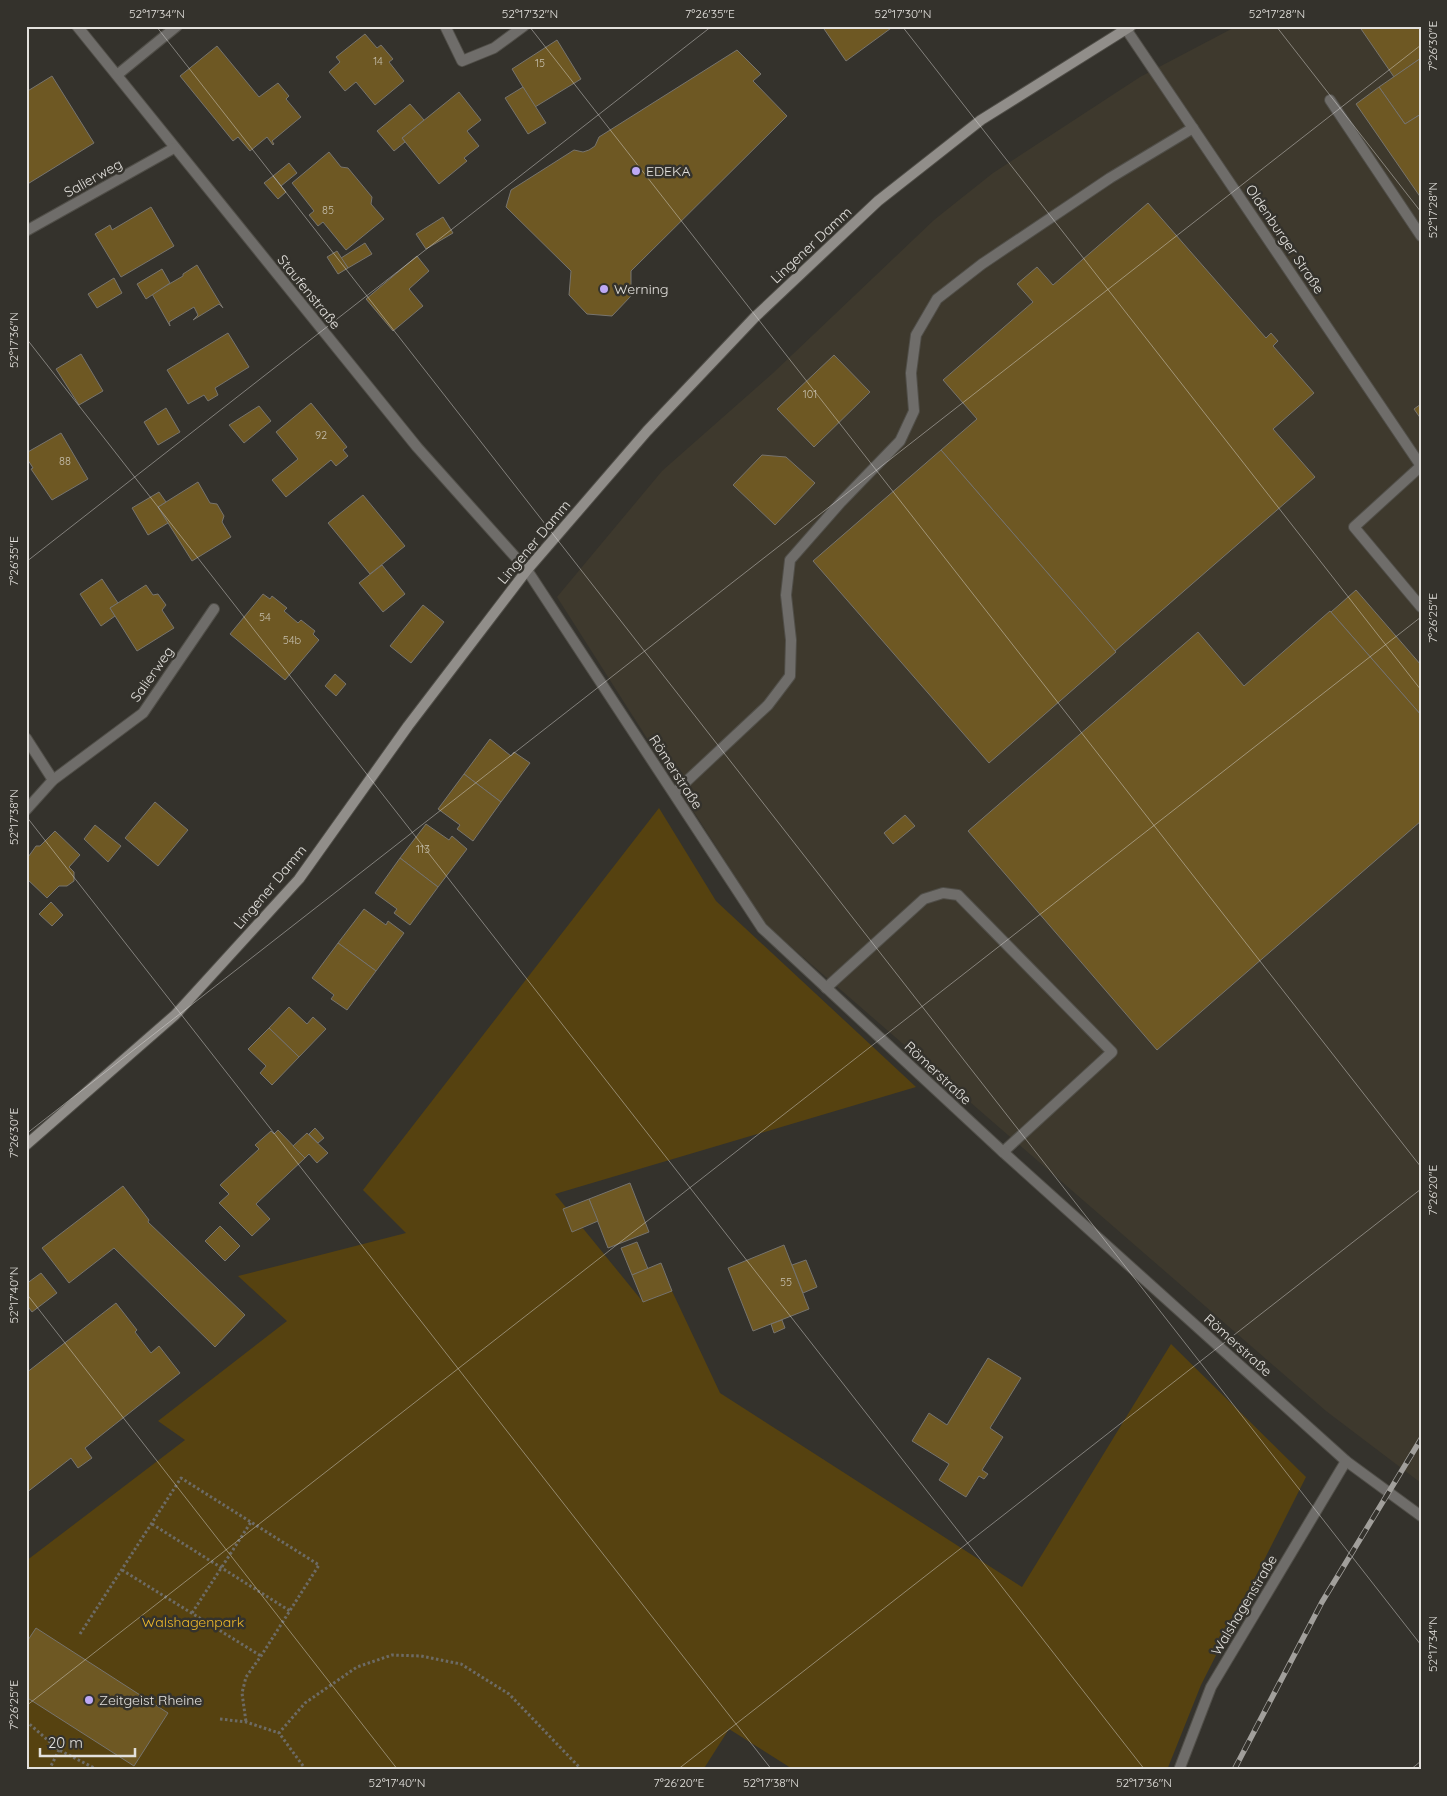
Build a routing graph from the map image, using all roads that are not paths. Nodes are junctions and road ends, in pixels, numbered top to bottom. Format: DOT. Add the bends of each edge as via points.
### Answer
graph roads {
  1 [pos="77,26"];
  2 [pos="177,26"];
  3 [pos="445,26"];
  4 [pos="524,26"];
  5 [pos="1128,27"];
  6 [pos="117,75"];
  7 [pos="1330,100"];
  8 [pos="1193,128"];
  9 [pos="174,148"];
  10 [pos="26,231"];
  11 [pos="1421,236"];
  12 [pos="1421,466"];
  13 [pos="527,570"];
  14 [pos="1421,607"];
  15 [pos="214,609"];
  16 [pos="26,738"];
  17 [pos="53,780"];
  18 [pos="674,793"];
  19 [pos="26,810"];
  20 [pos="826,988"];
  21 [pos="26,1145"];
  22 [pos="1003,1152"];
  23 [pos="1346,1461"];
  24 [pos="1421,1516"];
  25 [pos="1179,1770"];
  1 -- 6 [label="street, Staufenstraße"];
  2 -- 6 [label="street"];
  3 -- 4 [label="street" via="462,61 494,48"];
  5 -- 8 [label="street, Oldenburger Straße"];
  5 -- 13 [label="main road, Lingener Damm" via="981,120 878,201 755,317 647,431"];
  6 -- 9 [label="street, Staufenstraße"];
  7 -- 11 [label="street"];
  8 -- 12 [label="street, Oldenburger Straße"];
  8 -- 18 [label="street" via="1110,178 998,253 937,299 916,335 911,373 914,411 900,441 790,560 786,595 791,640 790,676 768,705"];
  9 -- 10 [label="street, Salierweg"];
  9 -- 13 [label="street, Staufenstraße" via="417,446"];
  12 -- 14 [label="street" via="1354,527"];
  13 -- 18 [label="street, Römerstraße"];
  13 -- 21 [label="main road, Lingener Damm" via="408,726 299,878 175,1016"];
  15 -- 17 [label="street, Salierweg" via="143,713"];
  16 -- 17 [label="street"];
  17 -- 19 [label="street, Salierweg"];
  18 -- 20 [label="street, Römerstraße" via="762,928"];
  20 -- 22 [label="street, Römerstraße"];
  20 -- 22 [label="street" via="924,898 943,893 958,895 1112,1052"];
  22 -- 23 [label="street, Römerstraße"];
  23 -- 24 [label="street, Römerstraße"];
  23 -- 25 [label="street, Walshagenstraße" via="1211,1687"];
}
